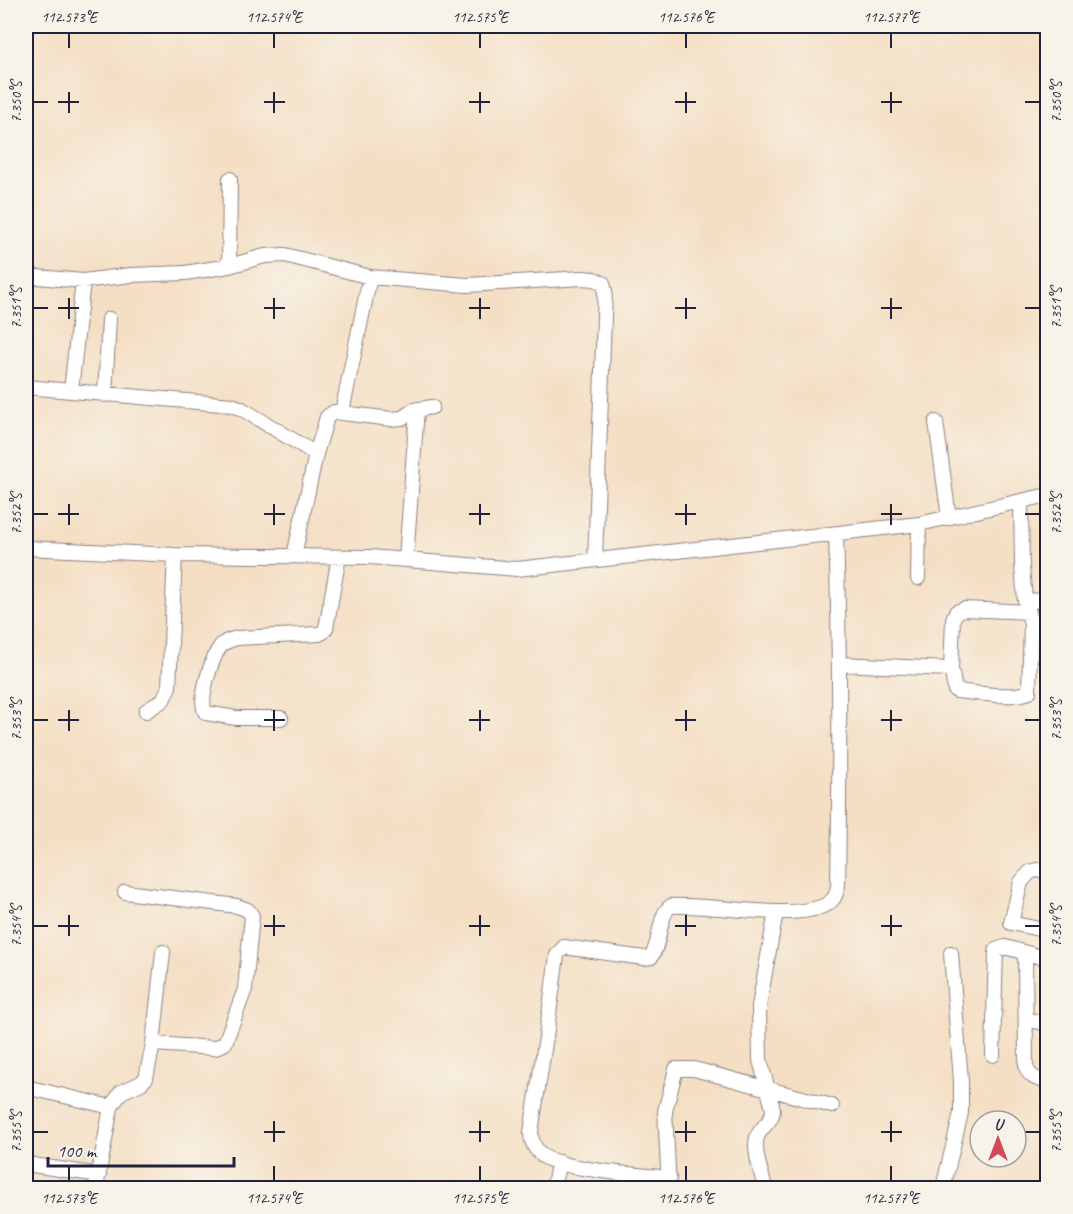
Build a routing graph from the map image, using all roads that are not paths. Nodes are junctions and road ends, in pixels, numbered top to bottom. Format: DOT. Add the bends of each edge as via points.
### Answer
graph roads {
  1 [pos="230,179"];
  2 [pos="229,266"];
  3 [pos="26,276"];
  4 [pos="370,277"];
  5 [pos="83,281"];
  6 [pos="109,319"];
  7 [pos="26,387"];
  8 [pos="70,392"];
  9 [pos="105,395"];
  10 [pos="432,407"];
  11 [pos="417,409"];
  12 [pos="342,412"];
  13 [pos="936,422"];
  14 [pos="316,454"];
  15 [pos="1047,495"];
  16 [pos="1021,501"];
  17 [pos="949,518"];
  18 [pos="919,524"];
  19 [pos="836,534"];
  20 [pos="26,549"];
  21 [pos="175,555"];
  22 [pos="294,556"];
  23 [pos="339,557"];
  24 [pos="406,560"];
  25 [pos="595,560"];
  26 [pos="918,578"];
  27 [pos="1047,601"];
  28 [pos="1027,606"];
  29 [pos="840,664"];
  30 [pos="951,670"];
  31 [pos="146,711"];
  32 [pos="281,718"];
  33 [pos="1047,871"];
  34 [pos="125,892"];
  35 [pos="776,912"];
  36 [pos="1047,931"];
  37 [pos="164,952"];
  38 [pos="951,953"];
  39 [pos="1025,953"];
  40 [pos="1047,959"];
  41 [pos="1026,1019"];
  42 [pos="1047,1024"];
  43 [pos="153,1044"];
  44 [pos="993,1055"];
  45 [pos="1047,1082"];
  46 [pos="26,1086"];
  47 [pos="767,1087"];
  48 [pos="832,1106"];
  49 [pos="111,1107"];
  50 [pos="559,1162"];
  51 [pos="26,1164"];
  52 [pos="97,1182"];
  53 [pos="669,1183"];
  54 [pos="553,1188"];
  55 [pos="765,1188"];
  56 [pos="943,1188"];
  1 -- 2 [label="street"];
  2 -- 4 [label="street" via="285,255"];
  2 -- 5 [label="street"];
  3 -- 5 [label="street"];
  4 -- 12 [label="street"];
  4 -- 25 [label="street" via="467,285 582,278 603,283"];
  5 -- 8 [label="street"];
  6 -- 9 [label="street"];
  7 -- 8 [label="street"];
  8 -- 9 [label="street"];
  9 -- 14 [label="street" via="232,405"];
  10 -- 11 [label="street"];
  11 -- 12 [label="street" via="391,420"];
  11 -- 24 [label="street"];
  12 -- 14 [label="street" via="327,417"];
  13 -- 17 [label="street"];
  14 -- 22 [label="street"];
  15 -- 16 [label="street"];
  16 -- 17 [label="street"];
  16 -- 28 [label="street"];
  17 -- 18 [label="street"];
  18 -- 19 [label="street"];
  18 -- 26 [label="street"];
  19 -- 25 [label="street"];
  19 -- 29 [label="street"];
  20 -- 21 [label="street"];
  21 -- 22 [label="street"];
  21 -- 31 [label="street" via="169,687 164,700"];
  22 -- 23 [label="street"];
  23 -- 24 [label="street"];
  23 -- 32 [label="street" via="323,632 237,638 221,645 215,658 203,697 206,713"];
  24 -- 25 [label="street" via="517,569"];
  27 -- 28 [label="street"];
  28 -- 30 [label="street" via="958,611 953,619"];
  28 -- 30 [label="street" via="1031,624 1029,692 957,691"];
  29 -- 30 [label="street"];
  29 -- 35 [label="street" via="837,891 831,901 816,908"];
  33 -- 36 [label="street" via="1036,870 1021,882 1010,926"];
  34 -- 43 [label="street" via="237,906 252,916 245,989 225,1043 215,1048"];
  35 -- 47 [label="street" via="759,1006 760,1060"];
  35 -- 50 [label="street" via="671,906 665,910 651,957 564,947 558,952 531,1139 545,1158"];
  37 -- 43 [label="street"];
  38 -- 56 [label="street" via="961,1113"];
  39 -- 40 [label="street"];
  39 -- 41 [label="street"];
  39 -- 44 [label="street" via="1005,947 996,950"];
  41 -- 42 [label="street"];
  41 -- 45 [label="street" via="1027,1072"];
  43 -- 49 [label="street" via="145,1080 120,1092"];
  46 -- 49 [label="street"];
  47 -- 48 [label="street"];
  47 -- 53 [label="street" via="693,1069 676,1069 664,1111"];
  47 -- 55 [label="street" via="772,1117 756,1144"];
  49 -- 52 [label="street"];
  50 -- 53 [label="street"];
  50 -- 54 [label="street"];
  51 -- 52 [label="street"];
}
